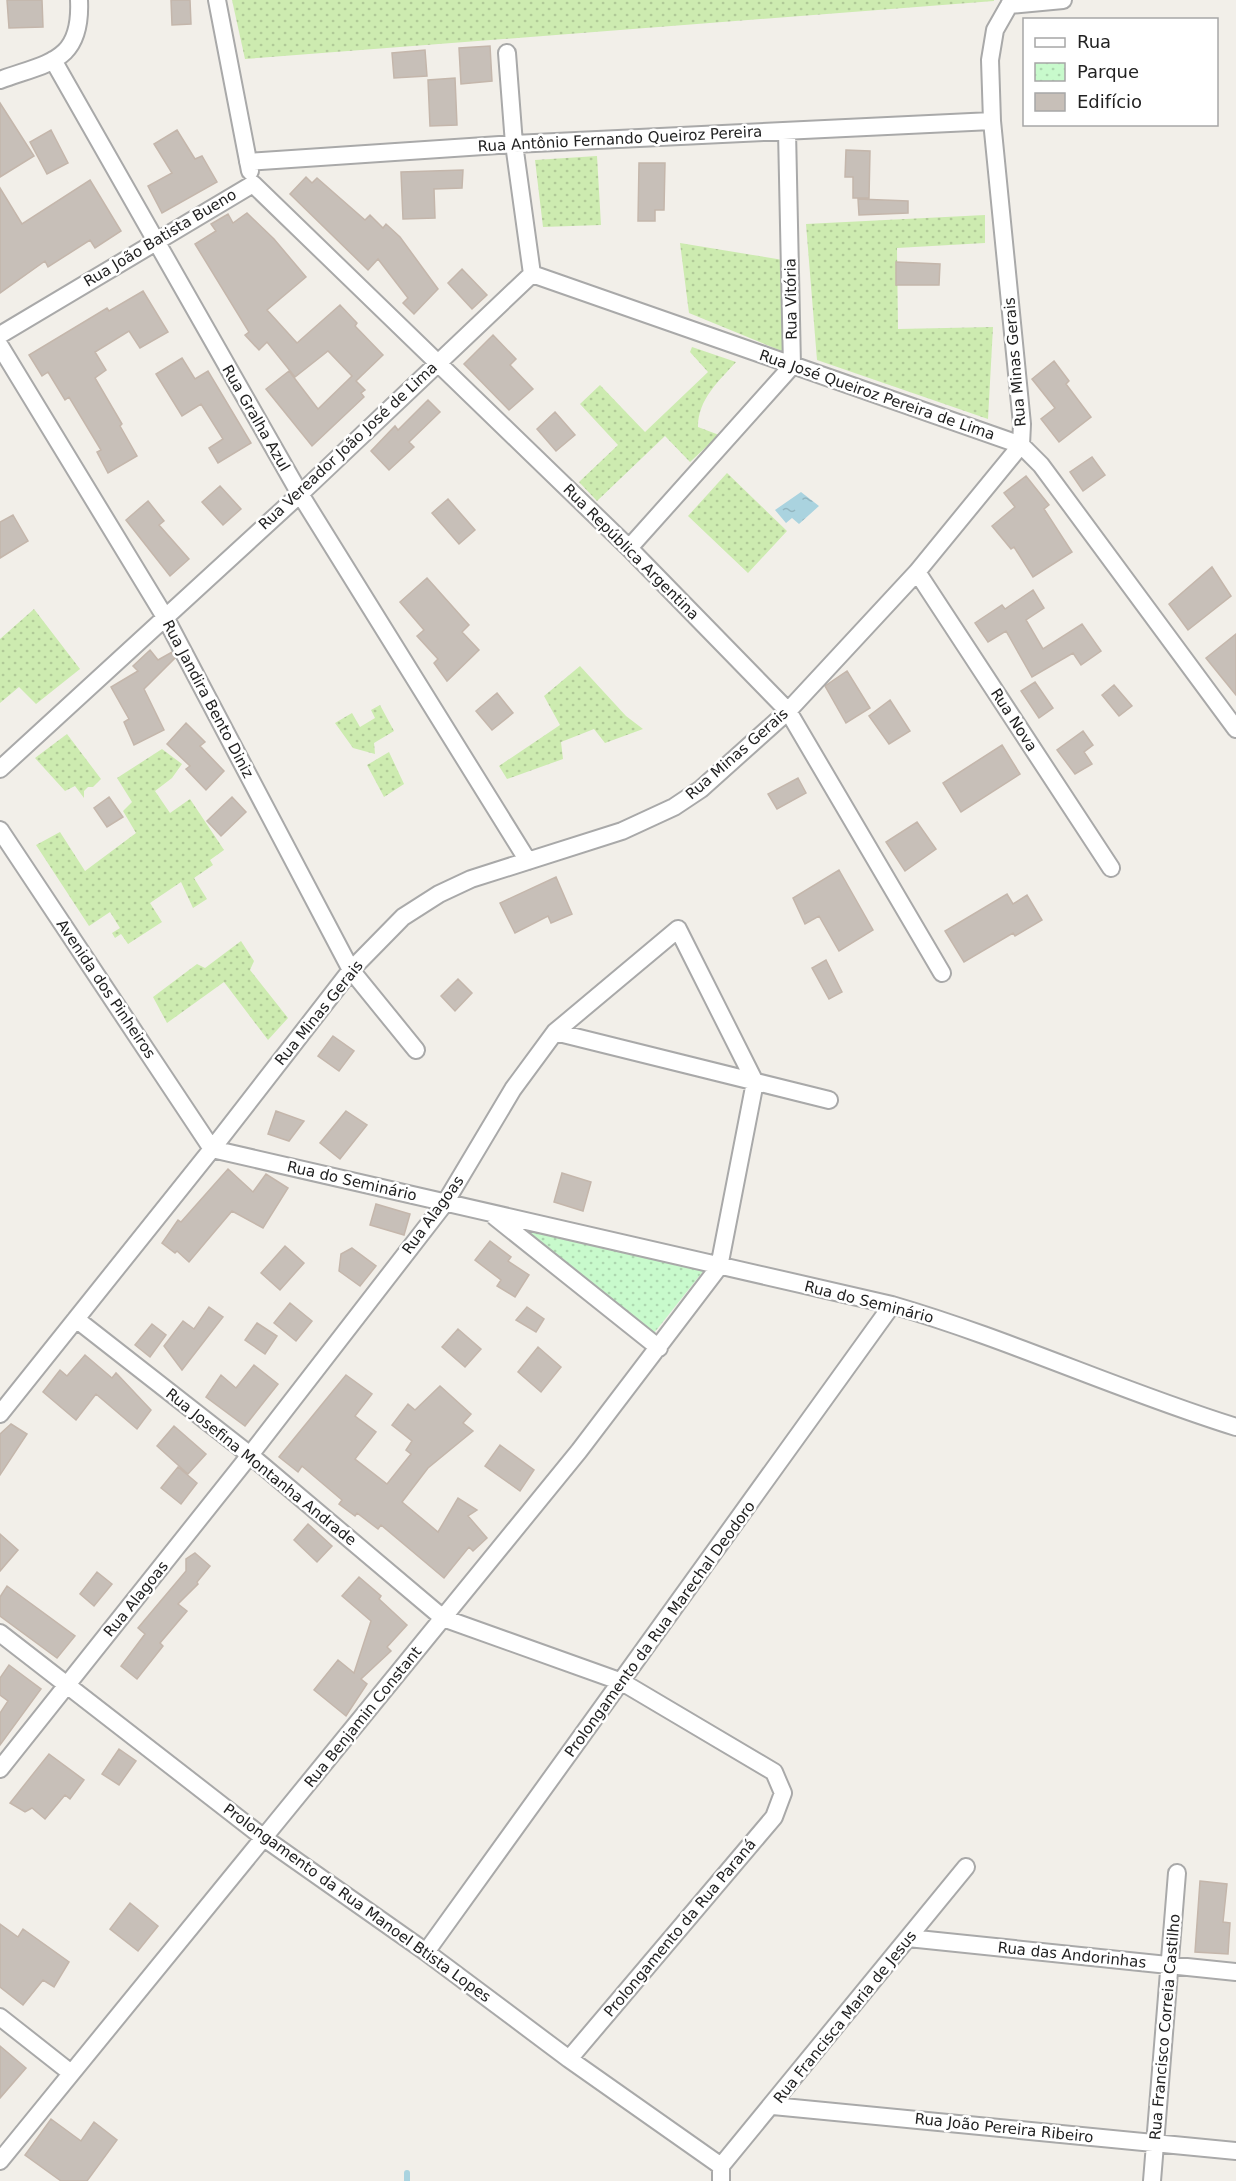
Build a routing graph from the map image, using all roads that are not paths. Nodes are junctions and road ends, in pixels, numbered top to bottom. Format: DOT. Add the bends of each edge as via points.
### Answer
graph roads {
  1 [pos="79,0"];
  2 [pos="217,0"];
  3 [pos="1063,0"];
  4 [pos="1011,3"];
  5 [pos="507,52"];
  6 [pos="53,60"];
  7 [pos="0,80"];
  8 [pos="992,122"];
  9 [pos="786,130"];
  10 [pos="514,144"];
  11 [pos="248,162"];
  12 [pos="253,184"];
  13 [pos="154,240"];
  14 [pos="532,274"];
  15 [pos="0,335"];
  16 [pos="0,346"];
  17 [pos="438,362"];
  18 [pos="792,366"];
  19 [pos="1022,445"];
  20 [pos="300,494"];
  21 [pos="629,548"];
  22 [pos="917,572"];
  23 [pos="165,617"];
  24 [pos="788,711"];
  25 [pos="1236,729"];
  26 [pos="0,769"];
  27 [pos="0,830"];
  28 [pos="528,861"];
  29 [pos="1111,868"];
  30 [pos="351,970"];
  31 [pos="942,973"];
  32 [pos="555,1032"];
  33 [pos="416,1050"];
  34 [pos="755,1082"];
  35 [pos="829,1100"];
  36 [pos="212,1149"];
  37 [pos="445,1203"];
  38 [pos="492,1214"];
  39 [pos="719,1267"];
  40 [pos="892,1305"];
  41 [pos="76,1319"];
  42 [pos="659,1348"];
  43 [pos="0,1414"];
  44 [pos="1236,1427"];
  45 [pos="250,1455"];
  46 [pos="443,1618"];
  47 [pos="0,1633"];
  48 [pos="622,1682"];
  49 [pos="68,1684"];
  50 [pos="0,1769"];
  51 [pos="264,1838"];
  52 [pos="966,1867"];
  53 [pos="1177,1873"];
  54 [pos="908,1938"];
  55 [pos="426,1952"];
  56 [pos="1171,1965"];
  57 [pos="1236,1972"];
  58 [pos="0,2017"];
  59 [pos="569,2059"];
  60 [pos="71,2073"];
  61 [pos="773,2106"];
  62 [pos="1155,2143"];
  63 [pos="1236,2151"];
  64 [pos="0,2161"];
  65 [pos="721,2173"];
  66 [pos="1152,2181"];
  1 -- 6 [label="street" via="80,24 71,49"];
  2 -- 11 [label="street, Rua João Batista Bueno"];
  3 -- 4 [label="street"];
  4 -- 8 [label="street, Rua Minas Gerais" via="995,30 990,60"];
  5 -- 10 [label="street"];
  6 -- 7 [label="street"];
  6 -- 13 [label="street, Rua Gralha Azul"];
  8 -- 9 [label="street, Rua Antônio Fernando Queiroz Pereira"];
  8 -- 19 [label="street, Rua Minas Gerais"];
  9 -- 10 [label="street, Rua Antônio Fernando Queiroz Pereira"];
  9 -- 18 [label="street, Rua Vitória"];
  10 -- 11 [label="street, Rua Antônio Fernando Queiroz Pereira"];
  10 -- 14 [label="street"];
  11 -- 12 [label="street, Rua João Batista Bueno"];
  12 -- 13 [label="street, Rua João Batista Bueno"];
  12 -- 17 [label="street, Rua República Argentina"];
  13 -- 15 [label="street, Rua João Batista Bueno"];
  13 -- 20 [label="street, Rua Gralha Azul"];
  14 -- 17 [label="street, Rua Vereador João José de Lima"];
  14 -- 18 [label="street, Rua José Queiroz Pereira de Lima"];
  16 -- 23 [label="street, Rua Jandira Bento Diniz"];
  17 -- 20 [label="street, Rua Vereador João José de Lima"];
  17 -- 21 [label="street, Rua República Argentina"];
  18 -- 19 [label="street, Rua José Queiroz Pereira de Lima"];
  18 -- 21 [label="street"];
  19 -- 22 [label="street, Rua Minas Gerais"];
  19 -- 25 [label="street, Rua José Queiroz Pereira de Lima" via="1041,465"];
  20 -- 23 [label="street, Rua Vereador João José de Lima"];
  20 -- 28 [label="street, Rua Gralha Azul"];
  21 -- 24 [label="street, Rua República Argentina"];
  22 -- 24 [label="street, Rua Minas Gerais"];
  22 -- 29 [label="street, Rua Nova"];
  23 -- 26 [label="street, Rua Vereador João José de Lima"];
  23 -- 30 [label="street, Rua Jandira Bento Diniz"];
  24 -- 28 [label="street, Rua Minas Gerais" via="701,789 674,807 622,831"];
  24 -- 31 [label="street, Rua República Argentina"];
  27 -- 36 [label="street, Avenida dos Pinheiros"];
  28 -- 30 [label="street, Rua Minas Gerais" via="439,894 403,917"];
  30 -- 33 [label="street, Rua Jandira Bento Diniz"];
  30 -- 36 [label="street, Rua Minas Gerais"];
  32 -- 34 [label="street"];
  32 -- 34 [label="street, Rua Alagoas" via="678,929"];
  32 -- 37 [label="street, Rua Alagoas" via="513,1089"];
  34 -- 35 [label="street"];
  34 -- 39 [label="street"];
  36 -- 37 [label="street, Rua do Seminário"];
  36 -- 41 [label="street, Rua Minas Gerais"];
  37 -- 38 [label="street, Rua do Seminário"];
  37 -- 45 [label="street, Rua Alagoas"];
  38 -- 39 [label="street, Rua do Seminário"];
  38 -- 42 [label="street, Rua do Seminário"];
  39 -- 40 [label="street, Rua do Seminário"];
  39 -- 42 [label="street, Rua Benjamin Constant"];
  40 -- 44 [label="street, Rua do Seminário" via="952,1323"];
  40 -- 48 [label="street, Prolongamento da Rua Marechal Deodoro"];
  41 -- 43 [label="street, Rua Minas Gerais"];
  41 -- 45 [label="street, Rua Josefina Montanha Andrade"];
  42 -- 46 [label="street, Rua Benjamin Constant"];
  45 -- 46 [label="street, Rua Josefina Montanha Andrade"];
  45 -- 49 [label="street, Rua Alagoas"];
  46 -- 48 [label="street"];
  46 -- 51 [label="street, Rua Benjamin Constant"];
  47 -- 49 [label="street, Prolongamento da Rua Manoel Btista Lopes"];
  48 -- 55 [label="street, Prolongamento da Rua Marechal Deodoro"];
  48 -- 59 [label="street, Prolongamento da Rua Paraná" via="774,1772 783,1793 774,1817"];
  49 -- 50 [label="street, Rua Alagoas"];
  49 -- 51 [label="street, Prolongamento da Rua Manoel Btista Lopes"];
  51 -- 55 [label="street, Prolongamento da Rua Manoel Btista Lopes"];
  51 -- 60 [label="street, Rua Benjamin Constant"];
  52 -- 54 [label="street, Rua Francisca Maria de Jesus"];
  53 -- 56 [label="street, Rua Francisco Correia Castilho"];
  54 -- 56 [label="street, Rua das Andorinhas"];
  54 -- 61 [label="street, Rua Francisca Maria de Jesus"];
  55 -- 59 [label="street, Prolongamento da Rua Manoel Btista Lopes"];
  56 -- 57 [label="street, Rua das Andorinhas"];
  56 -- 62 [label="street, Rua Francisco Correia Castilho"];
  58 -- 60 [label="street"];
  59 -- 65 [label="street, Prolongamento da Rua Manoel Btista Lopes"];
  60 -- 64 [label="street, Rua Benjamin Constant"];
  61 -- 62 [label="street, Rua João Pereira Ribeiro"];
  61 -- 65 [label="street, Rua Francisca Maria de Jesus"];
  62 -- 63 [label="street, Rua João Pereira Ribeiro"];
  62 -- 66 [label="street, Rua Francisco Correia Castilho"];
}
